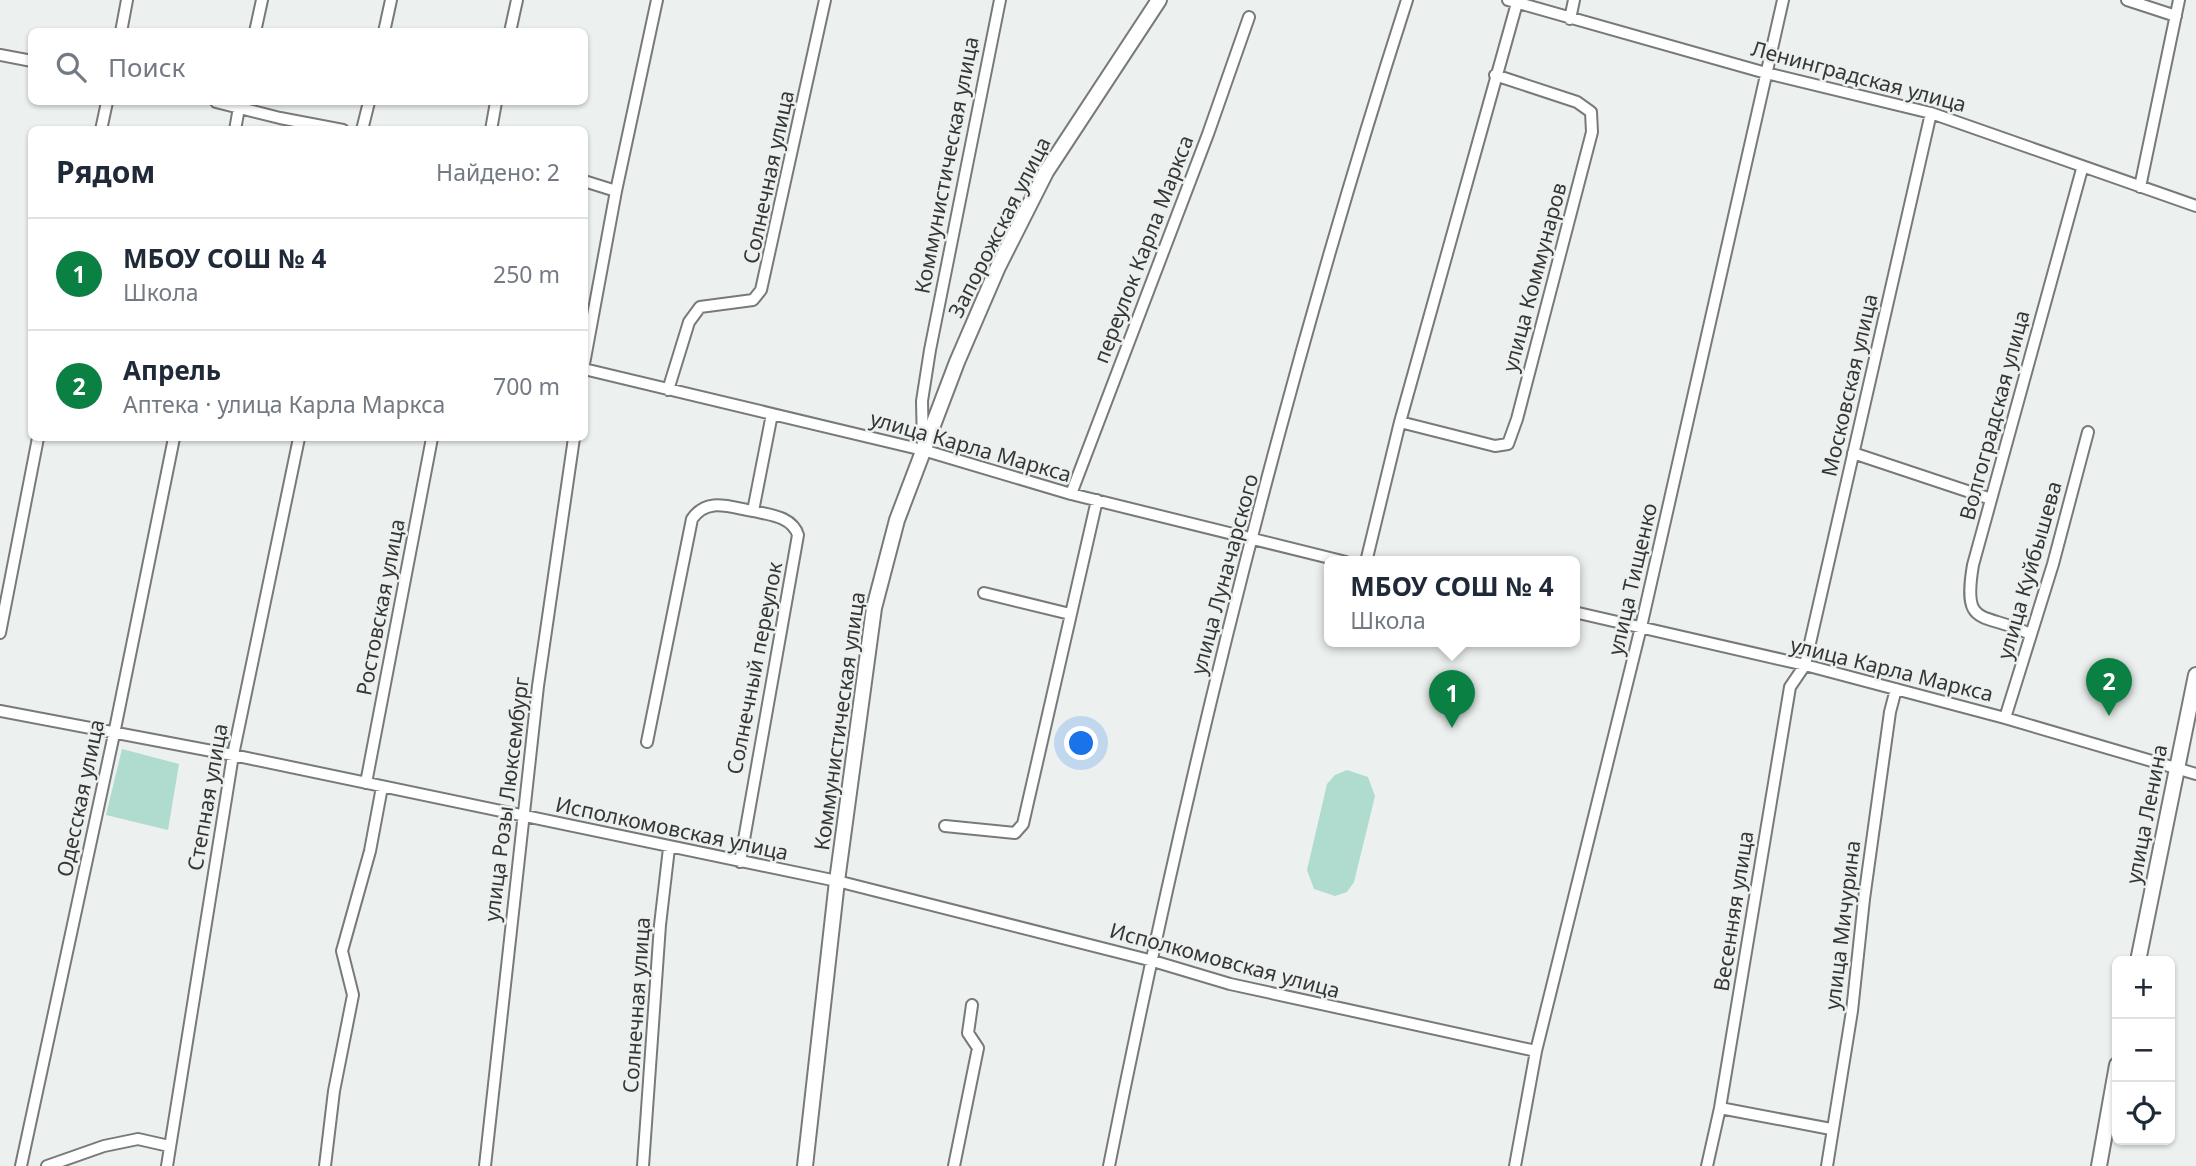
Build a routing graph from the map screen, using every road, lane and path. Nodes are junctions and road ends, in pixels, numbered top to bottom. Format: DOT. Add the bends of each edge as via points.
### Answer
graph roads {
  1 [pos="127,0"];
  2 [pos="262,0"];
  3 [pos="391,0"];
  4 [pos="517,0"];
  5 [pos="657,0"];
  6 [pos="825,0"];
  7 [pos="1000,0"];
  8 [pos="1159,0"];
  9 [pos="1407,0"];
  10 [pos="1574,0"];
  11 [pos="1783,0"];
  12 [pos="2126,0"];
  13 [pos="2179,0"];
  14 [pos="1512,2"];
  15 [pos="2176,16"];
  16 [pos="1250,17"];
  17 [pos="1570,19"];
  18 [pos="122,28"];
  19 [pos="256,28"];
  20 [pos="385,28"];
  21 [pos="511,28"];
  22 [pos="0,55"];
  23 [pos="28,60"];
  24 [pos="1766,73"];
  25 [pos="1495,75"];
  26 [pos="106,105"];
  27 [pos="240,105"];
  28 [pos="243,105"];
  29 [pos="368,105"];
  30 [pos="495,105"];
  31 [pos="1931,113"];
  32 [pos="102,126"];
  33 [pos="236,126"];
  34 [pos="322,126"];
  35 [pos="363,126"];
  36 [pos="492,126"];
  37 [pos="2082,169"];
  38 [pos="588,182"];
  39 [pos="2140,187"];
  40 [pos="616,191"];
  41 [pos="2196,206"];
  42 [pos="588,345"];
  43 [pos="588,368"];
  44 [pos="668,390"];
  45 [pos="772,414"];
  46 [pos="1400,422"];
  47 [pos="2088,432"];
  48 [pos="37,441"];
  49 [pos="173,441"];
  50 [pos="298,441"];
  51 [pos="431,441"];
  52 [pos="574,441"];
  53 [pos="923,450"];
  54 [pos="1853,453"];
  55 [pos="1071,494"];
  56 [pos="1991,499"];
  57 [pos="1097,500"];
  58 [pos="753,511"];
  59 [pos="1253,539"];
  60 [pos="1367,556"];
  61 [pos="1324,557"];
  62 [pos="984,593"];
  63 [pos="1580,613"];
  64 [pos="1070,614"];
  65 [pos="1642,627"];
  66 [pos="0,633"];
  67 [pos="2031,634"];
  68 [pos="1805,665"];
  69 [pos="2196,675"];
  70 [pos="1896,689"];
  71 [pos="0,711"];
  72 [pos="2005,718"];
  73 [pos="114,734"];
  74 [pos="647,741"];
  75 [pos="233,755"];
  76 [pos="2177,768"];
  77 [pos="2196,774"];
  78 [pos="366,783"];
  79 [pos="382,786"];
  80 [pos="523,816"];
  81 [pos="945,826"];
  82 [pos="668,848"];
  83 [pos="740,862"];
  84 [pos="837,881"];
  85 [pos="2139,956"];
  86 [pos="1153,961"];
  87 [pos="972,1005"];
  88 [pos="1536,1051"];
  89 [pos="2114,1082"];
  90 [pos="1720,1108"];
  91 [pos="1832,1129"];
  92 [pos="169,1146"];
  93 [pos="21,1166"];
  94 [pos="47,1166"];
  95 [pos="167,1166"];
  96 [pos="325,1166"];
  97 [pos="485,1166"];
  98 [pos="643,1166"];
  99 [pos="805,1166"];
  100 [pos="954,1166"];
  101 [pos="1109,1166"];
  102 [pos="1515,1166"];
  103 [pos="1707,1166"];
  104 [pos="1827,1166"];
  105 [pos="2099,1166"];
  1 -- 18 [label="street"];
  2 -- 19 [label="street"];
  3 -- 20 [label="street"];
  4 -- 21 [label="street"];
  5 -- 40 [label="street"];
  6 -- 44 [label="street, Солнечная улица" via="761,290 753,300 700,307 689,322"];
  7 -- 53 [label="street, Коммунистическая улица" via="930,350 922,401"];
  8 -- 53 [label="main road, Запорожская улица" via="1046,172 998,267"];
  9 -- 59 [label="street, улица Луначарского" via="1329,252"];
  10 -- 17 [label="street"];
  11 -- 24 [label="street, улица Тищенко"];
  12 -- 15 [label="street"];
  13 -- 15 [label="street"];
  14 -- 17 [label="street, Ленинградская улица"];
  14 -- 25 [label="street"];
  15 -- 39 [label="street"];
  16 -- 55 [label="street, переулок Карла Маркса"];
  17 -- 24 [label="street, Ленинградская улица"];
  22 -- 23 [label="street"];
  24 -- 31 [label="street, Ленинградская улица"];
  24 -- 65 [label="street, улица Тищенко"];
  25 -- 46 [label="street"];
  25 -- 46 [label="street, улица Коммунаров" via="1577,102 1591,112 1592,132 1517,419 1508,444 1495,446"];
  26 -- 32 [label="street"];
  27 -- 33 [label="street"];
  28 -- 34 [label="street"];
  29 -- 35 [label="street"];
  30 -- 36 [label="street"];
  31 -- 37 [label="street, Ленинградская улица"];
  31 -- 54 [label="street, Московская улица"];
  37 -- 39 [label="street, Ленинградская улица"];
  37 -- 56 [label="street, Волгоградская улица"];
  38 -- 40 [label="street"];
  39 -- 41 [label="street, Ленинградская улица"];
  40 -- 42 [label="street"];
  43 -- 44 [label="street, улица Карла Маркса"];
  44 -- 45 [label="street, улица Карла Маркса"];
  45 -- 53 [label="street, улица Карла Маркса"];
  45 -- 58 [label="street"];
  46 -- 60 [label="street"];
  47 -- 67 [label="street, улица Куйбышева"];
  48 -- 66 [label="street"];
  49 -- 73 [label="street, Одесская улица"];
  50 -- 75 [label="street, Степная улица"];
  51 -- 78 [label="street, Ростовская улица"];
  52 -- 80 [label="street, улица Розы Люксембург"];
  53 -- 55 [label="street, улица Карла Маркса"];
  53 -- 84 [label="main road, Коммунистическая улица" via="897,520 874,608"];
  54 -- 56 [label="street"];
  54 -- 68 [label="street, Московская улица"];
  55 -- 57 [label="street, улица Карла Маркса"];
  56 -- 67 [label="street, Волгоградская улица" via="1973,565 1969,607 1976,615"];
  57 -- 59 [label="street, улица Карла Маркса"];
  57 -- 64 [label="street"];
  58 -- 74 [label="street" via="712,504 700,508 692,519"];
  58 -- 83 [label="street, Солнечный переулок" via="787,520 798,535"];
  59 -- 61 [label="street, улица Карла Маркса"];
  59 -- 86 [label="street, улица Луначарского"];
  62 -- 64 [label="street"];
  63 -- 65 [label="street, улица Карла Маркса"];
  64 -- 81 [label="street" via="1023,824 1015,833"];
  65 -- 68 [label="street, улица Карла Маркса"];
  65 -- 88 [label="street, улица Тищенко"];
  67 -- 72 [label="street, улица Куйбышева"];
  68 -- 70 [label="street, улица Карла Маркса"];
  68 -- 90 [label="street, Весенняя улица" via="1790,687"];
  69 -- 76 [label="main road, улица Ленина"];
  70 -- 72 [label="street, улица Карла Маркса"];
  70 -- 91 [label="street, улица Мичурина"];
  71 -- 73 [label="street, Исполкомовская улица"];
  72 -- 76 [label="street, улица Карла Маркса"];
  73 -- 75 [label="street, Исполкомовская улица"];
  73 -- 93 [label="street, Одесская улица"];
  75 -- 78 [label="street, Исполкомовская улица"];
  75 -- 92 [label="street, Степная улица"];
  76 -- 77 [label="street, улица Карла Маркса"];
  76 -- 85 [label="main road, улица Ленина"];
  78 -- 79 [label="street, Исполкомовская улица"];
  79 -- 80 [label="street, Исполкомовская улица"];
  79 -- 96 [label="street" via="370,851 342,951 353,995"];
  80 -- 82 [label="street, Исполкомовская улица"];
  80 -- 97 [label="street, улица Розы Люксембург"];
  82 -- 83 [label="street, Исполкомовская улица"];
  82 -- 98 [label="street, Солнечная улица"];
  83 -- 84 [label="street, Исполкомовская улица"];
  84 -- 86 [label="street, Исполкомовская улица"];
  84 -- 99 [label="main road, Коммунистическая улица"];
  86 -- 88 [label="street, Исполкомовская улица" via="1242,987"];
  86 -- 101 [label="street, улица Луначарского"];
  87 -- 100 [label="street" via="968,1033 978,1048"];
  88 -- 102 [label="street, улица Тищенко"];
  89 -- 105 [label="main road"];
  90 -- 91 [label="street"];
  90 -- 103 [label="street, Весенняя улица"];
  91 -- 104 [label="street, улица Мичурина"];
  92 -- 94 [label="street" via="138,1139"];
  92 -- 95 [label="street, Степная улица"];
}
